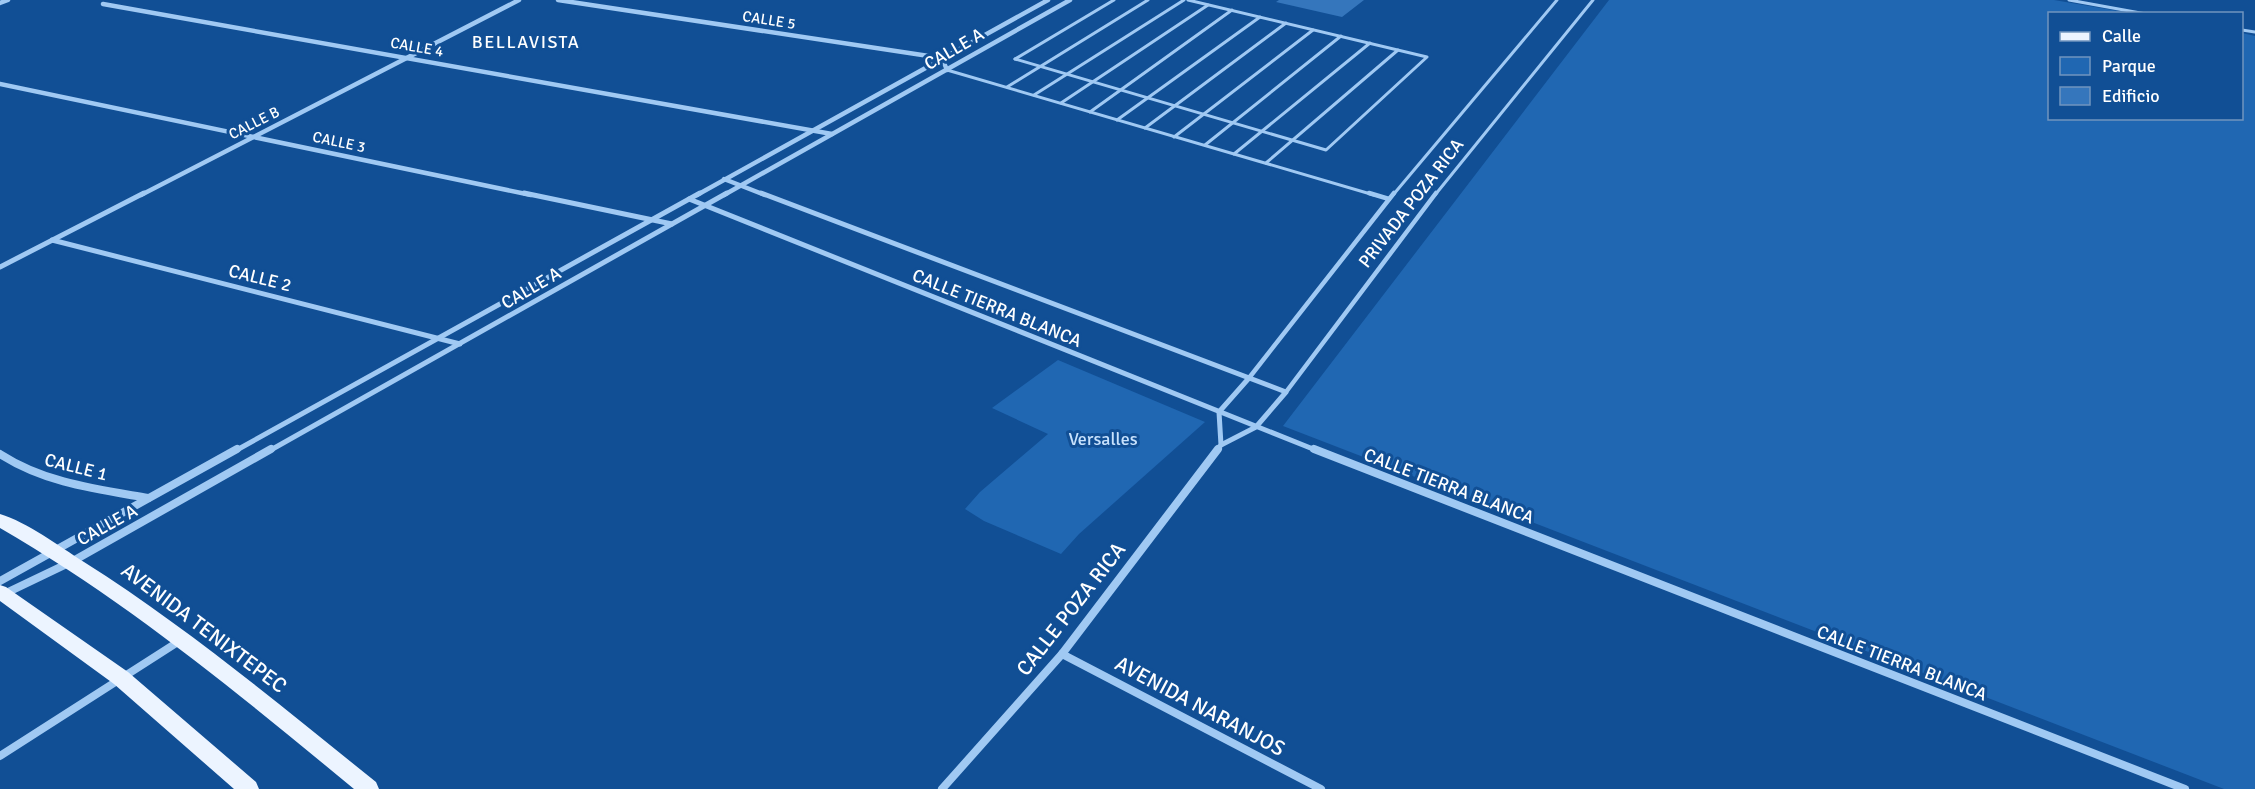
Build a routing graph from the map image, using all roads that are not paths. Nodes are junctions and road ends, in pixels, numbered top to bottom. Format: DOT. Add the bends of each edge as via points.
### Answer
graph roads {
  1 [pos="8,0"];
  2 [pos="519,0"];
  3 [pos="558,0"];
  4 [pos="1048,0"];
  5 [pos="1070,0"];
  6 [pos="1114,0"];
  7 [pos="1148,0"];
  8 [pos="1184,0"];
  9 [pos="1188,0"];
  10 [pos="1557,0"];
  11 [pos="1593,0"];
  12 [pos="2069,0"];
  13 [pos="0,3"];
  14 [pos="103,4"];
  15 [pos="1208,5"];
  16 [pos="1232,10"];
  17 [pos="2135,12"];
  18 [pos="1260,17"];
  19 [pos="1286,23"];
  20 [pos="1313,30"];
  21 [pos="1341,36"];
  22 [pos="1370,43"];
  23 [pos="1398,50"];
  24 [pos="407,58"];
  25 [pos="942,58"];
  26 [pos="1042,66"];
  27 [pos="947,70"];
  28 [pos="1068,74"];
  29 [pos="1093,81"];
  30 [pos="0,84"];
  31 [pos="1007,88"];
  32 [pos="1121,90"];
  33 [pos="1034,95"];
  34 [pos="1147,97"];
  35 [pos="1060,103"];
  36 [pos="1176,106"];
  37 [pos="1090,112"];
  38 [pos="1204,114"];
  39 [pos="1117,120"];
  40 [pos="1235,123"];
  41 [pos="1145,128"];
  42 [pos="813,130"];
  43 [pos="1263,131"];
  44 [pos="833,134"];
  45 [pos="253,137"];
  46 [pos="1174,137"];
  47 [pos="1294,140"];
  48 [pos="1205,146"];
  49 [pos="1234,154"];
  50 [pos="1266,163"];
  51 [pos="724,179"];
  52 [pos="741,186"];
  53 [pos="689,199"];
  54 [pos="1389,199"];
  55 [pos="705,206"];
  56 [pos="651,220"];
  57 [pos="673,224"];
  58 [pos="52,240"];
  59 [pos="0,267"];
  60 [pos="437,339"];
  61 [pos="461,345"];
  62 [pos="1249,378"];
  63 [pos="1286,392"];
  64 [pos="1219,412"];
  65 [pos="1256,427"];
  66 [pos="1221,445"];
  67 [pos="0,453"];
  68 [pos="148,498"];
  69 [pos="0,520"];
  70 [pos="56,550"];
  71 [pos="73,561"];
  72 [pos="1,591"];
  73 [pos="184,638"];
  74 [pos="1062,654"];
  75 [pos="121,678"];
  76 [pos="0,756"];
  77 [pos="249,789"];
  78 [pos="369,789"];
  79 [pos="942,789"];
  80 [pos="1321,789"];
  81 [pos="2185,789"];
  1 -- 13 [label="street"];
  2 -- 24 [label="street, CALLE B"];
  3 -- 25 [label="street, CALLE 5"];
  4 -- 25 [label="street, CALLE A"];
  5 -- 27 [label="street, CALLE A"];
  6 -- 26 [label="lane" via="1015,59"];
  7 -- 26 [label="lane"];
  8 -- 28 [label="lane"];
  9 -- 15 [label="lane"];
  10 -- 54 [label="lane"];
  11 -- 63 [label="lane, PRIVADA POZA RICA" via="1446,180"];
  12 -- 17 [label="lane"];
  14 -- 24 [label="street, CALLE 4"];
  15 -- 16 [label="lane"];
  15 -- 29 [label="lane"];
  16 -- 18 [label="lane"];
  16 -- 32 [label="lane"];
  18 -- 19 [label="lane"];
  18 -- 34 [label="lane"];
  19 -- 20 [label="lane"];
  19 -- 36 [label="lane"];
  20 -- 21 [label="lane"];
  20 -- 38 [label="lane"];
  21 -- 22 [label="lane"];
  21 -- 40 [label="lane"];
  22 -- 23 [label="lane"];
  22 -- 43 [label="lane"];
  23 -- 47 [label="lane"];
  23 -- 47 [label="lane" via="1427,57 1326,150"];
  24 -- 42 [label="street, CALLE 4"];
  24 -- 45 [label="street, CALLE B"];
  25 -- 27 [label="street"];
  25 -- 42 [label="street, CALLE A"];
  26 -- 28 [label="lane"];
  26 -- 31 [label="lane"];
  27 -- 31 [label="lane"];
  27 -- 44 [label="street, CALLE A"];
  28 -- 29 [label="lane"];
  28 -- 33 [label="lane"];
  29 -- 32 [label="lane"];
  29 -- 35 [label="lane"];
  30 -- 45 [label="street, CALLE 3"];
  31 -- 33 [label="lane"];
  32 -- 34 [label="lane"];
  32 -- 37 [label="lane"];
  33 -- 35 [label="lane"];
  34 -- 36 [label="lane"];
  34 -- 39 [label="lane"];
  35 -- 37 [label="lane"];
  36 -- 38 [label="lane"];
  36 -- 41 [label="lane"];
  37 -- 39 [label="lane"];
  38 -- 40 [label="lane"];
  38 -- 46 [label="lane"];
  39 -- 41 [label="lane"];
  40 -- 43 [label="lane"];
  40 -- 48 [label="lane"];
  41 -- 46 [label="lane"];
  42 -- 44 [label="street, CALLE 4"];
  42 -- 51 [label="street, CALLE A"];
  43 -- 47 [label="lane"];
  43 -- 49 [label="lane"];
  44 -- 52 [label="street, CALLE A"];
  45 -- 56 [label="street, CALLE 3"];
  45 -- 58 [label="street, CALLE B"];
  46 -- 48 [label="lane"];
  47 -- 50 [label="lane"];
  48 -- 49 [label="lane"];
  49 -- 50 [label="lane"];
  50 -- 54 [label="lane"];
  51 -- 52 [label="street, CALLE TIERRA BLANCA"];
  51 -- 53 [label="street, CALLE A"];
  52 -- 55 [label="street, CALLE A"];
  52 -- 62 [label="street, CALLE TIERRA BLANCA"];
  53 -- 55 [label="street, CALLE TIERRA BLANCA"];
  53 -- 56 [label="street, CALLE A"];
  54 -- 62 [label="lane"];
  55 -- 57 [label="street, CALLE A"];
  55 -- 64 [label="street, CALLE TIERRA BLANCA"];
  56 -- 57 [label="street, CALLE 3"];
  56 -- 60 [label="street, CALLE A"];
  57 -- 61 [label="street, CALLE A"];
  58 -- 59 [label="street, CALLE B"];
  58 -- 60 [label="street, CALLE 2"];
  60 -- 61 [label="street, CALLE 2"];
  60 -- 68 [label="street, CALLE A"];
  61 -- 71 [label="street, CALLE A"];
  62 -- 63 [label="street, CALLE TIERRA BLANCA"];
  62 -- 64 [label="street"];
  63 -- 65 [label="street, PRIVADA POZA RICA"];
  64 -- 65 [label="street, CALLE TIERRA BLANCA"];
  64 -- 66 [label="street"];
  65 -- 66 [label="street, CALLE POZA RICA"];
  65 -- 81 [label="street, CALLE TIERRA BLANCA"];
  66 -- 74 [label="street, CALLE POZA RICA"];
  67 -- 68 [label="street, CALLE 1" via="16,466 76,484"];
  68 -- 70 [label="street, CALLE A"];
  69 -- 70 [label="main road, AVENIDA TENIXTEPEC"];
  70 -- 71 [label="main road, AVENIDA TENIXTEPEC"];
  70 -- 72 [label="street, CALLE A"];
  71 -- 72 [label="street, CALLE A"];
  71 -- 73 [label="main road, AVENIDA TENIXTEPEC"];
  72 -- 75 [label="main road"];
  73 -- 75 [label="street"];
  73 -- 78 [label="main road, AVENIDA TENIXTEPEC"];
  74 -- 79 [label="street, CALLE POZA RICA"];
  74 -- 80 [label="street, AVENIDA NARANJOS"];
  75 -- 76 [label="street"];
  75 -- 77 [label="main road"];
}
